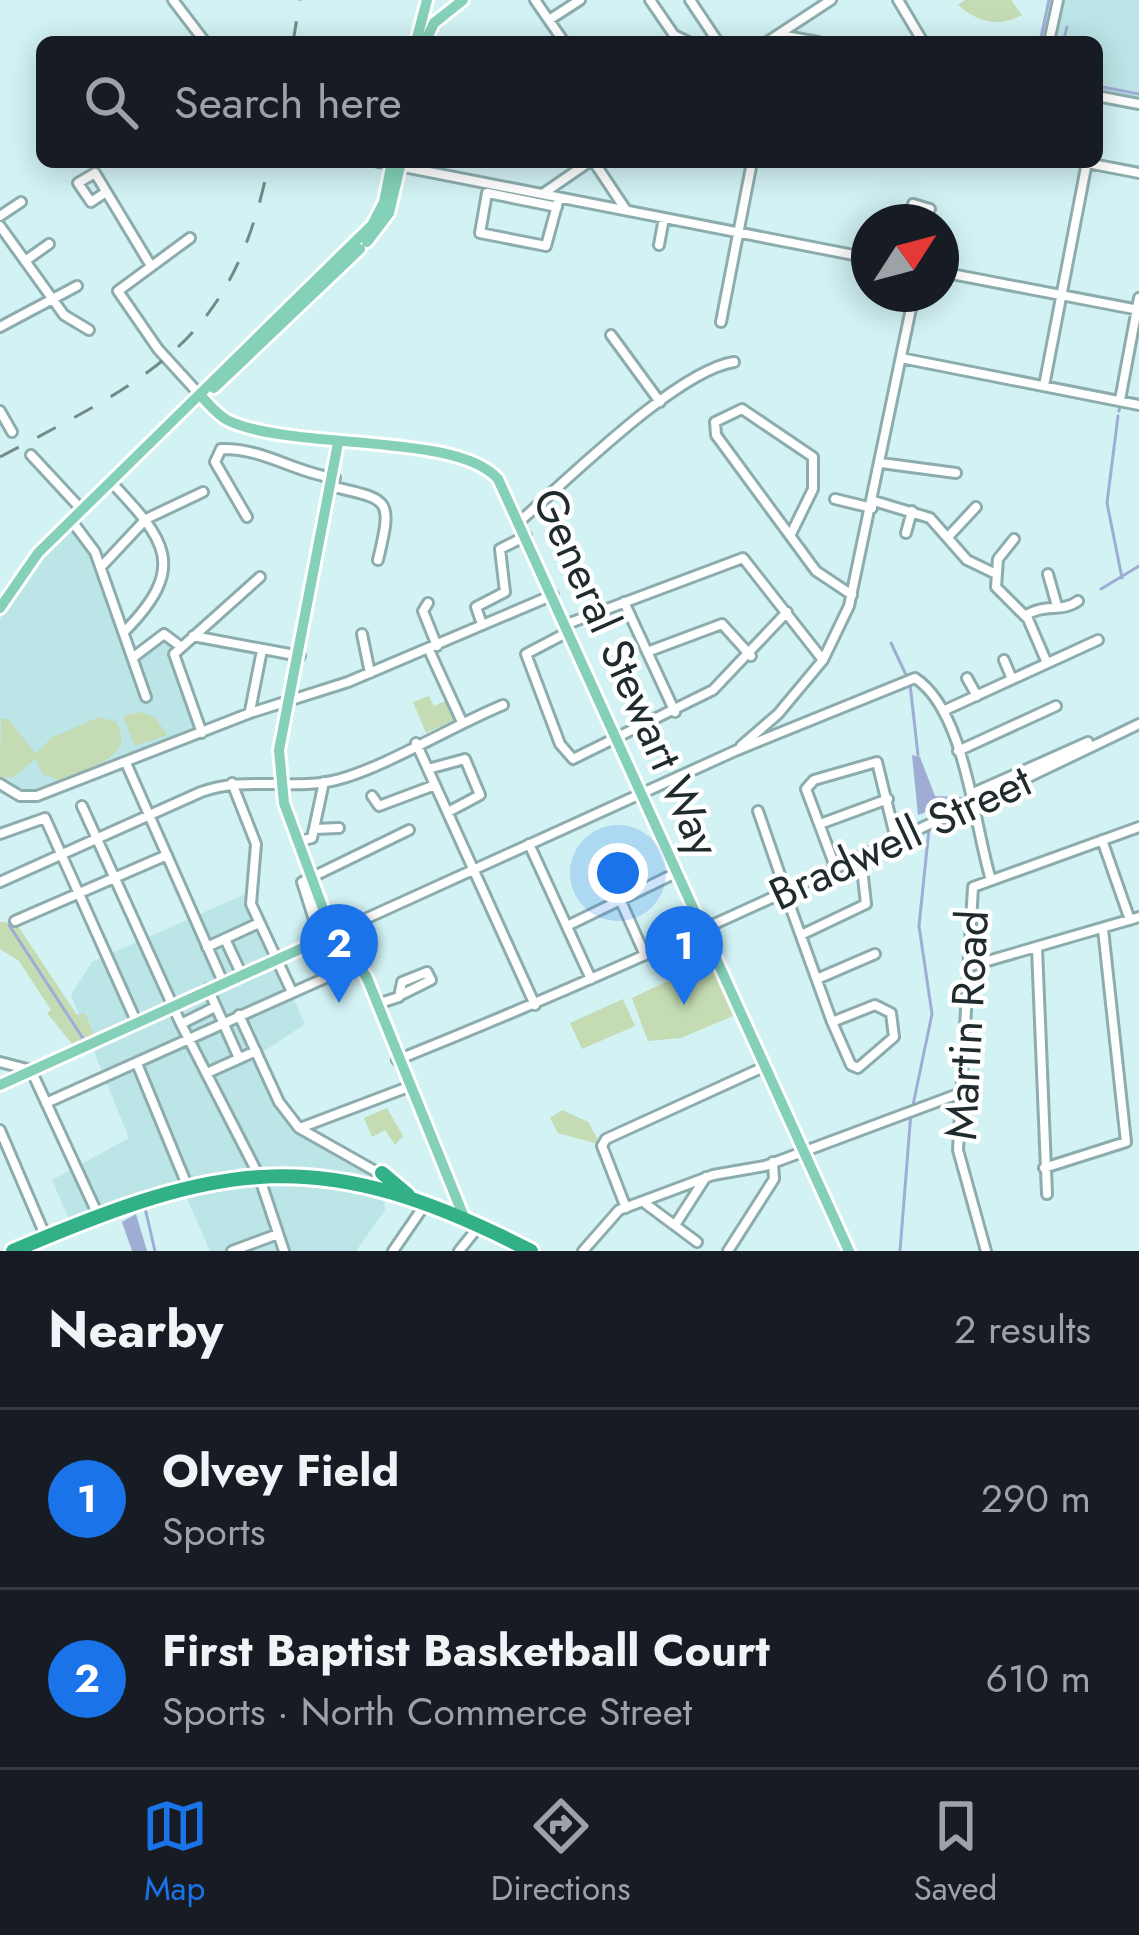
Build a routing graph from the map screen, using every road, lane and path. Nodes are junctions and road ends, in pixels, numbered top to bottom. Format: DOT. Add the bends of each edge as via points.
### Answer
graph roads {
  1 [pos="173,0"];
  2 [pos="427,0"];
  3 [pos="452,0"];
  4 [pos="463,0"];
  5 [pos="535,0"];
  6 [pos="580,0"];
  7 [pos="690,0"];
  8 [pos="830,0"];
  9 [pos="898,0"];
  10 [pos="1058,0"];
  11 [pos="656,2"];
  12 [pos="549,20"];
  13 [pos="779,34"];
  14 [pos="200,36"];
  15 [pos="423,36"];
  16 [pos="424,36"];
  17 [pos="426,36"];
  18 [pos="560,36"];
  19 [pos="676,36"];
  20 [pos="714,36"];
  21 [pos="776,36"];
  22 [pos="789,36"];
  23 [pos="920,36"];
  24 [pos="1050,36"];
  25 [pos="1103,98"];
  26 [pos="1139,104"];
  27 [pos="1103,166"];
  28 [pos="392,168"];
  29 [pos="393,168"];
  30 [pos="411,168"];
  31 [pos="582,168"];
  32 [pos="595,168"];
  33 [pos="751,168"];
  34 [pos="1085,168"];
  35 [pos="1139,173"];
  36 [pos="488,189"];
  37 [pos="104,194"];
  38 [pos="543,194"];
  39 [pos="21,202"];
  40 [pos="558,202"];
  41 [pos="627,211"];
  42 [pos="0,216"];
  43 [pos="664,218"];
  44 [pos="0,226"];
  45 [pos="739,233"];
  46 [pos="190,238"];
  47 [pos="49,244"];
  48 [pos="659,244"];
  49 [pos="851,255"];
  50 [pos="25,261"];
  51 [pos="152,266"];
  52 [pos="959,276"];
  53 [pos="77,286"];
  54 [pos="1062,296"];
  55 [pos="1139,298"];
  56 [pos="52,299"];
  57 [pos="1138,309"];
  58 [pos="910,312"];
  59 [pos="721,322"];
  60 [pos="0,327"];
  61 [pos="89,330"];
  62 [pos="610,335"];
  63 [pos="262,338"];
  64 [pos="734,362"];
  65 [pos="228,376"];
  66 [pos="898,376"];
  67 [pos="1044,386"];
  68 [pos="201,396"];
  69 [pos="1120,400"];
  70 [pos="660,402"];
  71 [pos="1139,404"];
  72 [pos="1,415"];
  73 [pos="242,424"];
  74 [pos="12,432"];
  75 [pos="341,444"];
  76 [pos="31,455"];
  77 [pos="881,463"];
  78 [pos="956,473"];
  79 [pos="111,482"];
  80 [pos="333,483"];
  81 [pos="203,492"];
  82 [pos="835,499"];
  83 [pos="873,505"];
  84 [pos="976,507"];
  85 [pos="82,510"];
  86 [pos="912,511"];
  87 [pos="247,517"];
  88 [pos="146,519"];
  89 [pos="71,520"];
  90 [pos="520,521"];
  91 [pos="906,533"];
  92 [pos="791,534"];
  93 [pos="527,536"];
  94 [pos="948,537"];
  95 [pos="1014,539"];
  96 [pos="378,560"];
  97 [pos="101,567"];
  98 [pos="994,573"];
  99 [pos="1048,574"];
  100 [pos="260,577"];
  101 [pos="5,588"];
  102 [pos="553,595"];
  103 [pos="852,595"];
  104 [pos="1078,601"];
  105 [pos="624,602"];
  106 [pos="428,603"];
  107 [pos="1057,606"];
  108 [pos="0,608"];
  109 [pos="787,611"];
  110 [pos="1025,616"];
  111 [pos="482,625"];
  112 [pos="568,628"];
  113 [pos="125,631"];
  114 [pos="362,634"];
  115 [pos="192,636"];
  116 [pos="1098,640"];
  117 [pos="181,646"];
  118 [pos="433,648"];
  119 [pos="262,650"];
  120 [pos="647,652"];
  121 [pos="135,656"];
  122 [pos="298,656"];
  123 [pos="751,656"];
  124 [pos="823,660"];
  125 [pos="1004,660"];
  126 [pos="1047,663"];
  127 [pos="370,673"];
  128 [pos="967,678"];
  129 [pos="1012,680"];
  130 [pos="976,696"];
  131 [pos="146,698"];
  132 [pos="290,702"];
  133 [pos="502,705"];
  134 [pos="1056,706"];
  135 [pos="675,712"];
  136 [pos="943,712"];
  137 [pos="250,713"];
  138 [pos="462,722"];
  139 [pos="1139,723"];
  140 [pos="202,733"];
  141 [pos="618,740"];
  142 [pos="416,743"];
  143 [pos="735,751"];
  144 [pos="958,751"];
  145 [pos="127,763"];
  146 [pos="428,769"];
  147 [pos="323,782"];
  148 [pos="232,783"];
  149 [pos="0,784"];
  150 [pos="280,785"];
  151 [pos="435,785"];
  152 [pos="644,792"];
  153 [pos="372,796"];
  154 [pos="972,797"];
  155 [pos="888,799"];
  156 [pos="82,806"];
  157 [pos="758,811"];
  158 [pos="448,812"];
  159 [pos="150,814"];
  160 [pos="820,824"];
  161 [pos="1139,826"];
  162 [pos="340,828"];
  163 [pos="314,829"];
  164 [pos="409,830"];
  165 [pos="0,834"];
  166 [pos="98,837"];
  167 [pos="304,839"];
  168 [pos="896,840"];
  169 [pos="1102,840"];
  170 [pos="529,844"];
  171 [pos="62,854"];
  172 [pos="167,855"];
  173 [pos="861,859"];
  174 [pos="473,868"];
  175 [pos="836,869"];
  176 [pos="678,872"];
  177 [pos="116,877"];
  178 [pos="310,878"];
  179 [pos="991,880"];
  180 [pos="0,882"];
  181 [pos="78,892"];
  182 [pos="785,892"];
  183 [pos="619,897"];
  184 [pos="1134,919"];
  185 [pos="15,922"];
  186 [pos="259,923"];
  187 [pos="567,926"];
  188 [pos="334,929"];
  189 [pos="704,929"];
  190 [pos="1103,929"];
  191 [pos="801,935"];
  192 [pos="225,939"];
  193 [pos="207,947"];
  194 [pos="1036,948"];
  195 [pos="875,954"];
  196 [pos="645,955"];
  197 [pos="275,957"];
  198 [pos="352,966"];
  199 [pos="967,968"];
  200 [pos="241,973"];
  201 [pos="818,979"];
  202 [pos="591,980"];
  203 [pos="223,982"];
  204 [pos="208,989"];
  205 [pos="292,992"];
  206 [pos="403,994"];
  207 [pos="383,1002"];
  208 [pos="172,1005"];
  209 [pos="535,1005"];
  210 [pos="215,1006"];
  211 [pos="239,1016"];
  212 [pos="136,1021"];
  213 [pos="223,1022"];
  214 [pos="832,1022"];
  215 [pos="181,1024"];
  216 [pos="190,1041"];
  217 [pos="256,1051"];
  218 [pos="239,1058"];
  219 [pos="398,1059"];
  220 [pos="2,1063"];
  221 [pos="138,1066"];
  222 [pos="766,1066"];
  223 [pos="31,1070"];
  224 [pos="207,1073"];
  225 [pos="5,1083"];
  226 [pos="409,1086"];
  227 [pos="958,1094"];
  228 [pos="46,1103"];
  229 [pos="299,1128"];
  230 [pos="0,1130"];
  231 [pos="803,1148"];
  232 [pos="773,1162"];
  233 [pos="1044,1168"];
  234 [pos="260,1176"];
  235 [pos="706,1178"];
  236 [pos="383,1181"];
  237 [pos="187,1186"];
  238 [pos="1047,1194"];
  239 [pos="416,1201"];
  240 [pos="646,1204"];
  241 [pos="626,1208"];
  242 [pos="98,1215"];
  243 [pos="460,1215"];
  244 [pos="480,1225"];
  245 [pos="675,1225"];
  246 [pos="278,1234"];
  247 [pos="46,1237"];
  248 [pos="697,1241"];
  249 [pos="462,1247"];
  250 [pos="13,1251"];
  251 [pos="232,1251"];
  252 [pos="284,1251"];
  253 [pos="393,1251"];
  254 [pos="531,1251"];
  255 [pos="583,1251"];
  256 [pos="728,1251"];
  257 [pos="849,1251"];
  258 [pos="986,1251"];
  1 -- 14 [label="street"];
  2 -- 15 [label="main road"];
  3 -- 16 [label="main road" via="426,23"];
  4 -- 17 [label="main road"];
  5 -- 12 [label="street"];
  6 -- 12 [label="street"];
  7 -- 20 [label="street"];
  8 -- 13 [label="street"];
  9 -- 23 [label="street"];
  10 -- 24 [label="street"];
  11 -- 19 [label="street"];
  12 -- 18 [label="street"];
  13 -- 21 [label="street"];
  13 -- 22 [label="street"];
  25 -- 26 [label="street"];
  27 -- 35 [label="street"];
  28 -- 63 [label="main road" via="377,218"];
  29 -- 63 [label="main road" via="389,214"];
  30 -- 36 [label="street"];
  31 -- 38 [label="street"];
  32 -- 41 [label="street"];
  33 -- 45 [label="street"];
  34 -- 54 [label="street"];
  36 -- 38 [label="street"];
  36 -- 40 [label="street"];
  36 -- 40 [label="street" via="480,233 546,246"];
  37 -- 51 [label="street"];
  38 -- 40 [label="street"];
  39 -- 42 [label="street"];
  40 -- 41 [label="street"];
  41 -- 43 [label="street"];
  43 -- 45 [label="street"];
  43 -- 48 [label="street"];
  44 -- 50 [label="street"];
  45 -- 49 [label="street"];
  45 -- 59 [label="street"];
  46 -- 51 [label="street"];
  47 -- 50 [label="street"];
  50 -- 56 [label="street"];
  51 -- 68 [label="street" via="119,294"];
  52 -- 54 [label="street"];
  53 -- 56 [label="street"];
  54 -- 57 [label="street"];
  54 -- 67 [label="street"];
  55 -- 57 [label="street"];
  56 -- 60 [label="street"];
  56 -- 61 [label="street"];
  57 -- 69 [label="street"];
  58 -- 66 [label="street"];
  62 -- 70 [label="street"];
  63 -- 65 [label="main road"];
  63 -- 68 [label="main road"];
  64 -- 70 [label="street" via="705,369"];
  65 -- 68 [label="main road"];
  65 -- 73 [label="main road" via="221,404"];
  66 -- 67 [label="street"];
  66 -- 77 [label="street"];
  67 -- 69 [label="street"];
  68 -- 73 [label="main road, General Stewart Way"];
  68 -- 79 [label="main road"];
  69 -- 71 [label="street"];
  70 -- 90 [label="street"];
  72 -- 74 [label="street"];
  73 -- 75 [label="main road, General Stewart Way"];
  75 -- 80 [label="main road"];
  75 -- 90 [label="main road, General Stewart Way" via="472,459 495,475"];
  76 -- 85 [label="street"];
  77 -- 78 [label="street"];
  77 -- 83 [label="street"];
  79 -- 85 [label="main road"];
  79 -- 88 [label="street"];
  80 -- 87 [label="street" via="282,459 221,449 215,463"];
  80 -- 96 [label="street" via="385,503"];
  80 -- 122 [label="main road"];
  81 -- 88 [label="street"];
  82 -- 83 [label="street"];
  83 -- 86 [label="street"];
  83 -- 103 [label="street"];
  84 -- 94 [label="street"];
  85 -- 89 [label="main road"];
  86 -- 91 [label="street"];
  86 -- 94 [label="street"];
  88 -- 97 [label="street"];
  88 -- 113 [label="street" via="164,546 161,586"];
  89 -- 97 [label="street"];
  89 -- 101 [label="main road"];
  90 -- 93 [label="main road, General Stewart Way"];
  92 -- 92 [label="street" via="813,489 813,457 742,409 722,417 714,428"];
  92 -- 103 [label="street" via="825,580"];
  93 -- 102 [label="main road, General Stewart Way"];
  93 -- 111 [label="street" via="500,549 505,592 476,607"];
  94 -- 98 [label="street" via="967,560"];
  95 -- 98 [label="street"];
  97 -- 113 [label="street"];
  98 -- 110 [label="street" via="998,593"];
  99 -- 107 [label="street"];
  100 -- 115 [label="street"];
  101 -- 108 [label="main road"];
  102 -- 111 [label="street"];
  102 -- 112 [label="main road, General Stewart Way"];
  103 -- 124 [label="street"];
  104 -- 107 [label="street"];
  105 -- 109 [label="street" via="742,558"];
  105 -- 112 [label="street"];
  105 -- 120 [label="street"];
  106 -- 118 [label="street"];
  107 -- 110 [label="street"];
  109 -- 123 [label="street"];
  109 -- 124 [label="street"];
  110 -- 126 [label="street"];
  111 -- 118 [label="street"];
  112 -- 141 [label="main road, General Stewart Way"];
  112 -- 141 [label="street" via="526,654 560,744 573,758"];
  113 -- 121 [label="street"];
  114 -- 127 [label="street"];
  115 -- 117 [label="street"];
  115 -- 119 [label="street"];
  116 -- 126 [label="street"];
  117 -- 121 [label="street" via="164,634"];
  117 -- 140 [label="street" via="174,662"];
  118 -- 127 [label="street"];
  118 -- 138 [label="street"];
  119 -- 122 [label="street"];
  119 -- 137 [label="street"];
  120 -- 123 [label="street" via="722,624"];
  120 -- 135 [label="street"];
  121 -- 131 [label="street"];
  122 -- 132 [label="main road"];
  123 -- 135 [label="street"];
  124 -- 143 [label="street"];
  125 -- 129 [label="street"];
  126 -- 129 [label="street"];
  127 -- 132 [label="street"];
  128 -- 130 [label="street"];
  129 -- 130 [label="street"];
  130 -- 136 [label="street"];
  132 -- 137 [label="street"];
  132 -- 150 [label="main road"];
  133 -- 138 [label="street"];
  134 -- 144 [label="street"];
  135 -- 141 [label="street"];
  136 -- 143 [label="street" via="929,686 910,680"];
  136 -- 144 [label="street"];
  137 -- 140 [label="street"];
  138 -- 142 [label="street"];
  139 -- 154 [label="street, Bradwell Street"];
  140 -- 145 [label="street"];
  141 -- 152 [label="main road, General Stewart Way"];
  142 -- 146 [label="street"];
  142 -- 147 [label="street"];
  143 -- 152 [label="street"];
  144 -- 154 [label="street"];
  145 -- 149 [label="street" via="33,797"];
  145 -- 159 [label="street"];
  146 -- 151 [label="street"];
  146 -- 158 [label="street" via="460,757 480,794"];
  147 -- 150 [label="street"];
  147 -- 163 [label="street"];
  148 -- 150 [label="street"];
  148 -- 159 [label="street"];
  148 -- 186 [label="street" via="256,844 251,892"];
  150 -- 167 [label="main road"];
  150 -- 178 [label="main road"];
  151 -- 153 [label="street" via="379,806"];
  151 -- 158 [label="street"];
  152 -- 170 [label="street"];
  152 -- 176 [label="main road, General Stewart Way"];
  154 -- 168 [label="street, Bradwell Street"];
  154 -- 179 [label="street"];
  155 -- 160 [label="street"];
  155 -- 160 [label="street" via="877,762 814,780 806,784"];
  155 -- 168 [label="street"];
  156 -- 166 [label="street"];
  157 -- 182 [label="street"];
  158 -- 174 [label="street"];
  159 -- 166 [label="street"];
  159 -- 172 [label="street"];
  160 -- 175 [label="street"];
  161 -- 169 [label="street"];
  162 -- 163 [label="street"];
  163 -- 167 [label="street"];
  164 -- 178 [label="street"];
  165 -- 171 [label="street" via="44,817"];
  166 -- 171 [label="street"];
  166 -- 177 [label="street"];
  167 -- 178 [label="main road"];
  168 -- 173 [label="street, Bradwell Street"];
  169 -- 179 [label="street"];
  169 -- 184 [label="street"];
  170 -- 174 [label="street"];
  170 -- 187 [label="street"];
  171 -- 180 [label="street"];
  171 -- 181 [label="street"];
  172 -- 177 [label="street"];
  172 -- 193 [label="street"];
  173 -- 175 [label="street, Bradwell Street"];
  173 -- 191 [label="street" via="866,904"];
  174 -- 188 [label="street"];
  174 -- 209 [label="street"];
  175 -- 182 [label="street, Bradwell Street"];
  176 -- 183 [label="street"];
  176 -- 189 [label="main road, General Stewart Way"];
  177 -- 181 [label="street"];
  177 -- 208 [label="street"];
  178 -- 188 [label="main road"];
  179 -- 199 [label="street, Martin Road" via="973,887"];
  181 -- 185 [label="street"];
  181 -- 212 [label="street"];
  182 -- 189 [label="street, Bradwell Street"];
  182 -- 191 [label="street"];
  183 -- 187 [label="street"];
  183 -- 196 [label="street"];
  184 -- 190 [label="street"];
  186 -- 192 [label="street"];
  186 -- 197 [label="street"];
  187 -- 202 [label="street"];
  188 -- 197 [label="main road"];
  188 -- 198 [label="main road"];
  188 -- 207 [label="main road"];
  189 -- 196 [label="street, Bradwell Street"];
  189 -- 222 [label="main road, General Stewart Way"];
  190 -- 194 [label="street"];
  190 -- 233 [label="street" via="1124,1144"];
  191 -- 201 [label="street"];
  192 -- 193 [label="street"];
  192 -- 200 [label="street"];
  193 -- 203 [label="street"];
  194 -- 199 [label="street"];
  194 -- 233 [label="street"];
  195 -- 201 [label="street"];
  196 -- 202 [label="street, Bradwell Street"];
  197 -- 200 [label="main road"];
  197 -- 205 [label="street"];
  198 -- 205 [label="street"];
  198 -- 219 [label="main road"];
  199 -- 227 [label="street, Martin Road"];
  200 -- 203 [label="main road"];
  201 -- 214 [label="street"];
  202 -- 209 [label="street, Bradwell Street"];
  203 -- 204 [label="main road"];
  204 -- 208 [label="main road"];
  204 -- 210 [label="street"];
  205 -- 211 [label="street"];
  206 -- 207 [label="street"];
  207 -- 219 [label="main road"];
  208 -- 212 [label="main road"];
  208 -- 215 [label="street"];
  209 -- 219 [label="street, Bradwell Street"];
  210 -- 213 [label="street"];
  210 -- 215 [label="street"];
  211 -- 213 [label="street"];
  211 -- 217 [label="street"];
  212 -- 223 [label="main road"];
  213 -- 216 [label="street"];
  213 -- 218 [label="street"];
  214 -- 214 [label="street" via="882,1005 894,1037 858,1068"];
  215 -- 216 [label="street"];
  216 -- 221 [label="street"];
  216 -- 224 [label="street"];
  217 -- 218 [label="street"];
  217 -- 229 [label="street"];
  218 -- 224 [label="street"];
  219 -- 226 [label="main road"];
  220 -- 223 [label="street"];
  220 -- 225 [label="main road" via="13,1071"];
  221 -- 228 [label="street"];
  221 -- 237 [label="street"];
  222 -- 231 [label="main road, General Stewart Way"];
  222 -- 241 [label="street" via="606,1139"];
  223 -- 225 [label="main road"];
  223 -- 228 [label="street"];
  224 -- 234 [label="street"];
  226 -- 229 [label="street"];
  226 -- 243 [label="main road"];
  227 -- 231 [label="street"];
  227 -- 258 [label="street, Martin Road" via="961,1166"];
  228 -- 242 [label="street"];
  229 -- 236 [label="street"];
  230 -- 247 [label="street"];
  231 -- 232 [label="street"];
  231 -- 257 [label="main road, General Stewart Way"];
  232 -- 235 [label="street"];
  232 -- 256 [label="street" via="774,1179"];
  233 -- 238 [label="street"];
  234 -- 236 [label="highway"];
  234 -- 237 [label="highway"];
  234 -- 246 [label="street"];
  235 -- 240 [label="street"];
  235 -- 245 [label="street"];
  236 -- 239 [label="highway"];
  237 -- 242 [label="highway"];
  239 -- 243 [label="highway"];
  239 -- 253 [label="street"];
  240 -- 241 [label="street"];
  240 -- 245 [label="street"];
  241 -- 255 [label="street" via="609,1216"];
  242 -- 247 [label="highway"];
  243 -- 244 [label="highway"];
  243 -- 249 [label="street"];
  244 -- 249 [label="street"];
  244 -- 254 [label="highway"];
  245 -- 248 [label="street"];
  246 -- 251 [label="street"];
  246 -- 252 [label="street"];
  247 -- 250 [label="highway"];
}
